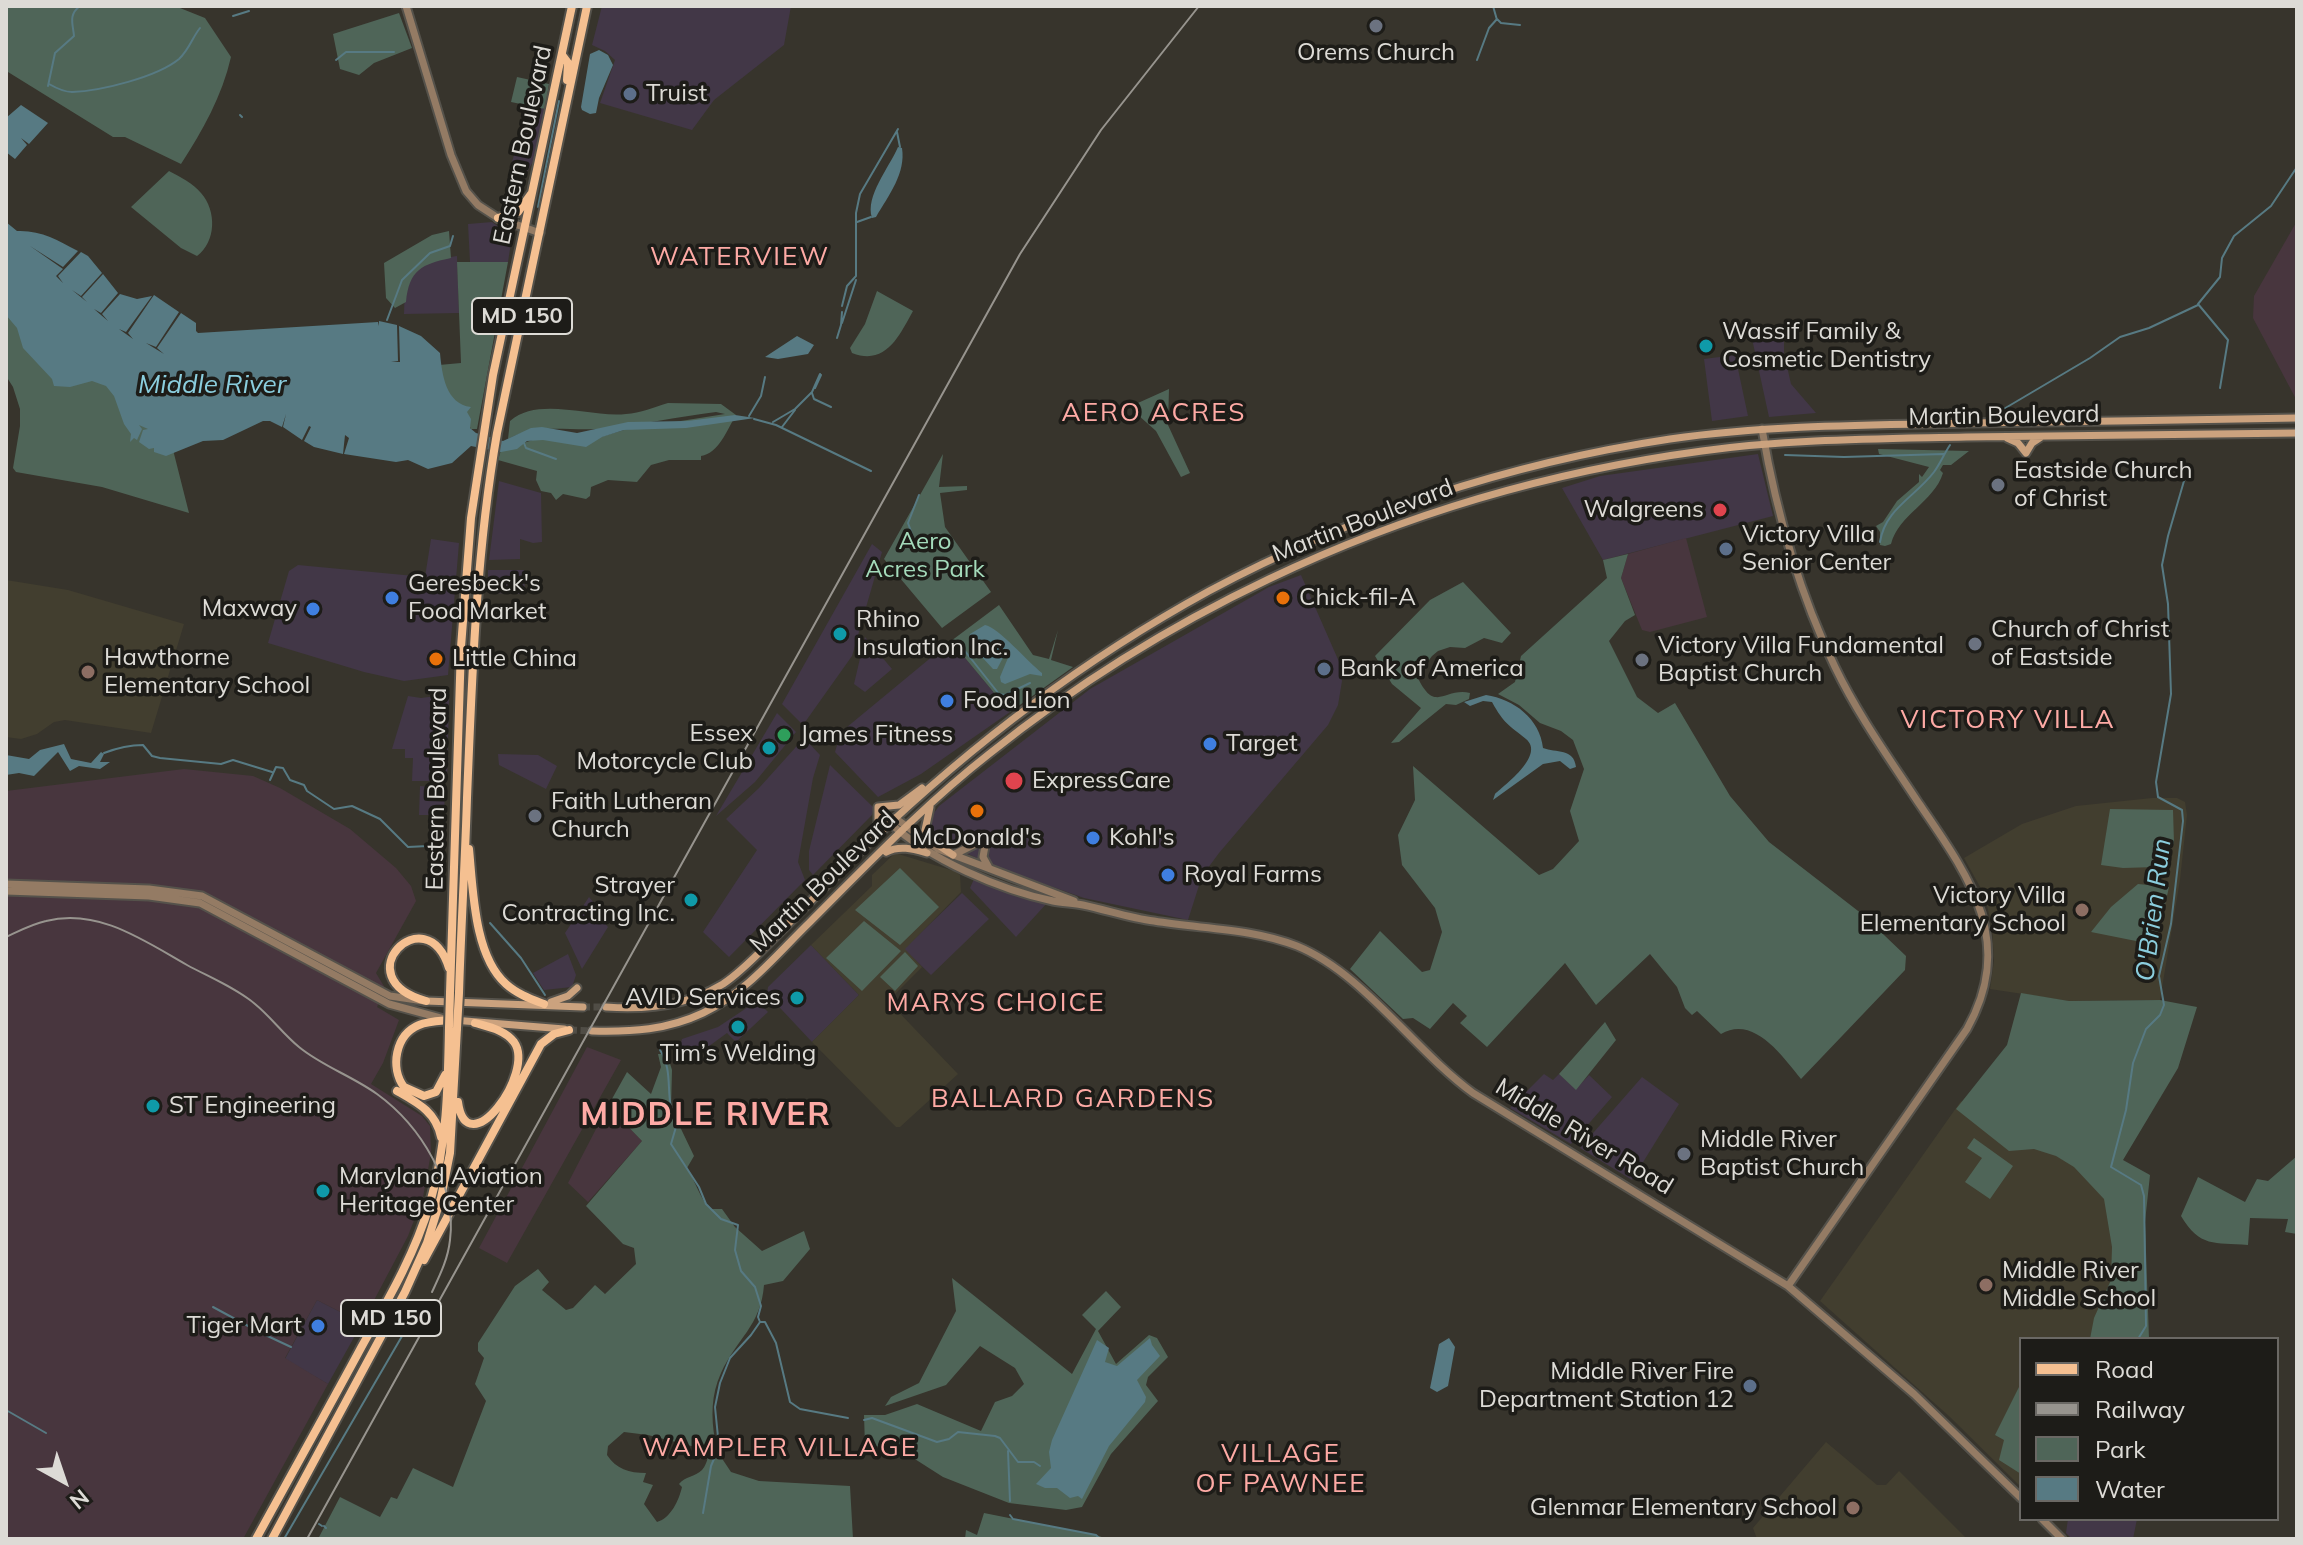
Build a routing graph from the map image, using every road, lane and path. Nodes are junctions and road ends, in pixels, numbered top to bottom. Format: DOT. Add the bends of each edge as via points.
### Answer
graph roads {
  1 [pos="406,6"];
  2 [pos="572,6"];
  3 [pos="587,6"];
  4 [pos="562,55"];
  5 [pos="565,112"];
  6 [pos="533,190"];
  7 [pos="498,218"];
  8 [pos="526,230"];
  9 [pos="540,233"];
  10 [pos="2297,418"];
  11 [pos="1762,429"];
  12 [pos="2297,433"];
  13 [pos="2004,436"];
  14 [pos="2042,436"];
  15 [pos="1764,444"];
  16 [pos="960,760"];
  17 [pos="930,807"];
  18 [pos="466,820"];
  19 [pos="893,821"];
  20 [pos="904,830"];
  21 [pos="867,845"];
  22 [pos="927,853"];
  23 [pos="953,855"];
  24 [pos="877,856"];
  25 [pos="991,869"];
  26 [pos="6,884"];
  27 [pos="6,891"];
  28 [pos="1083,905"];
  29 [pos="451,975"];
  30 [pos="362,986"];
  31 [pos="454,993"];
  32 [pos="426,1001"];
  33 [pos="544,1004"];
  34 [pos="606,1007"];
  35 [pos="475,1023"];
  36 [pos="453,1025"];
  37 [pos="569,1030"];
  38 [pos="592,1031"];
  39 [pos="449,1067"];
  40 [pos="456,1079"];
  41 [pos="397,1091"];
  42 [pos="442,1149"];
  43 [pos="437,1212"];
  44 [pos="414,1274"];
  45 [pos="1788,1286"];
  46 [pos="341,1385"];
  47 [pos="315,1456"];
  48 [pos="2019,1496"];
  49 [pos="2044,1521"];
  50 [pos="256,1539"];
  51 [pos="272,1539"];
  52 [pos="2062,1539"];
  1 -- 7 [label="street" via="458,177 478,205"];
  2 -- 4 [label="main road, Eastern Boulevard / MD 150"];
  3 -- 5 [label="main road, Eastern Boulevard / MD 150"];
  4 -- 5 [label="main road" via="568,65"];
  4 -- 6 [label="main road, Eastern Boulevard / MD 150"];
  5 -- 9 [label="main road, Eastern Boulevard / MD 150"];
  6 -- 7 [label="main road" via="518,212"];
  6 -- 8 [label="main road, Eastern Boulevard / MD 150"];
  7 -- 8 [label="street"];
  8 -- 9 [label="street"];
  8 -- 29 [label="main road, Eastern Boulevard / MD 150" via="483,431 464,584"];
  9 -- 18 [label="main road, Eastern Boulevard / MD 150" via="492,457 478,565"];
  10 -- 11 [label="main road, Martin Boulevard"];
  11 -- 15 [label="street"];
  11 -- 16 [label="main road, Martin Boulevard" via="1667,440 1542,465 1462,487 1314,540 1212,590 1102,654"];
  12 -- 14 [label="main road, Martin Boulevard"];
  13 -- 14 [label="main road, Martin Boulevard"];
  13 -- 14 [label="main road" via="2026,453"];
  13 -- 15 [label="main road, Martin Boulevard"];
  15 -- 17 [label="main road, Martin Boulevard" via="1544,481 1433,513 1305,563 1218,605 1106,671 988,754"];
  15 -- 45 [label="street" via="1793,557 1825,645 1862,716 1965,873 1983,911 1988,947 1981,999 1967,1029"];
  16 -- 19 [label="main road, Martin Boulevard"];
  16 -- 21 [label="main road" via="905,801 878,807 878,823"];
  17 -- 20 [label="main road, Martin Boulevard"];
  17 -- 23 [label="main road" via="925,830"];
  18 -- 31 [label="main road, Eastern Boulevard / MD 150"];
  18 -- 33 [label="main road" via="486,955 507,985"];
  19 -- 20 [label="street, Middle River Road"];
  19 -- 21 [label="main road, Martin Boulevard"];
  20 -- 22 [label="street, Middle River Road"];
  20 -- 23 [label="street, Middle River Road"];
  20 -- 24 [label="main road, Martin Boulevard"];
  21 -- 34 [label="main road, Martin Boulevard" via="725,982 664,1006"];
  22 -- 24 [label="main road" via="895,847"];
  22 -- 28 [label="street, Middle River Road" via="1008,887"];
  23 -- 25 [label="street, Middle River Road"];
  23 -- 25 [label="street" via="981,845"];
  24 -- 38 [label="main road, Martin Boulevard" via="718,1006 649,1030"];
  25 -- 28 [label="street, Middle River Road"];
  26 -- 30 [label="street" via="202,896"];
  27 -- 30 [label="street" via="200,903"];
  28 -- 45 [label="street, Middle River Road" via="1262,936 1312,953 1344,974 1442,1069 1480,1098"];
  29 -- 31 [label="main road, Eastern Boulevard / MD 150"];
  29 -- 32 [label="main road" via="444,953 429,939 398,946 391,960 392,979 404,994"];
  30 -- 32 [label="street"];
  30 -- 36 [label="street" via="405,1010"];
  31 -- 36 [label="main road, Eastern Boulevard / MD 150, bridge"];
  32 -- 33 [label="main road"];
  33 -- 33 [label="main road" via="577,988 582,1007"];
  35 -- 36 [label="main road"];
  35 -- 37 [label="main road"];
  35 -- 40 [label="main road" via="501,1031 514,1042 517,1072 495,1113 479,1123 468,1121 461,1112"];
  36 -- 39 [label="main road, Eastern Boulevard / MD 150"];
  36 -- 39 [label="main road" via="420,1024 411,1030 395,1064 404,1087 424,1096 436,1092"];
  36 -- 40 [label="main road, Eastern Boulevard / MD 150"];
  37 -- 44 [label="main road" via="541,1044"];
  39 -- 42 [label="main road, Eastern Boulevard / MD 150"];
  40 -- 43 [label="main road, Eastern Boulevard / MD 150" via="450,1153"];
  41 -- 42 [label="main road" via="433,1116"];
  42 -- 46 [label="main road, Eastern Boulevard / MD 150" via="413,1250"];
  43 -- 44 [label="main road, Eastern Boulevard / MD 150"];
  43 -- 46 [label="main road" via="395,1300 352,1376"];
  44 -- 47 [label="main road, Eastern Boulevard / MD 150"];
  45 -- 48 [label="street, Middle River Road" via="1920,1400"];
  46 -- 47 [label="main road" via="342,1396"];
  46 -- 50 [label="main road, Eastern Boulevard / MD 150"];
  47 -- 51 [label="main road, Eastern Boulevard / MD 150"];
  49 -- 52 [label="street"];
}
